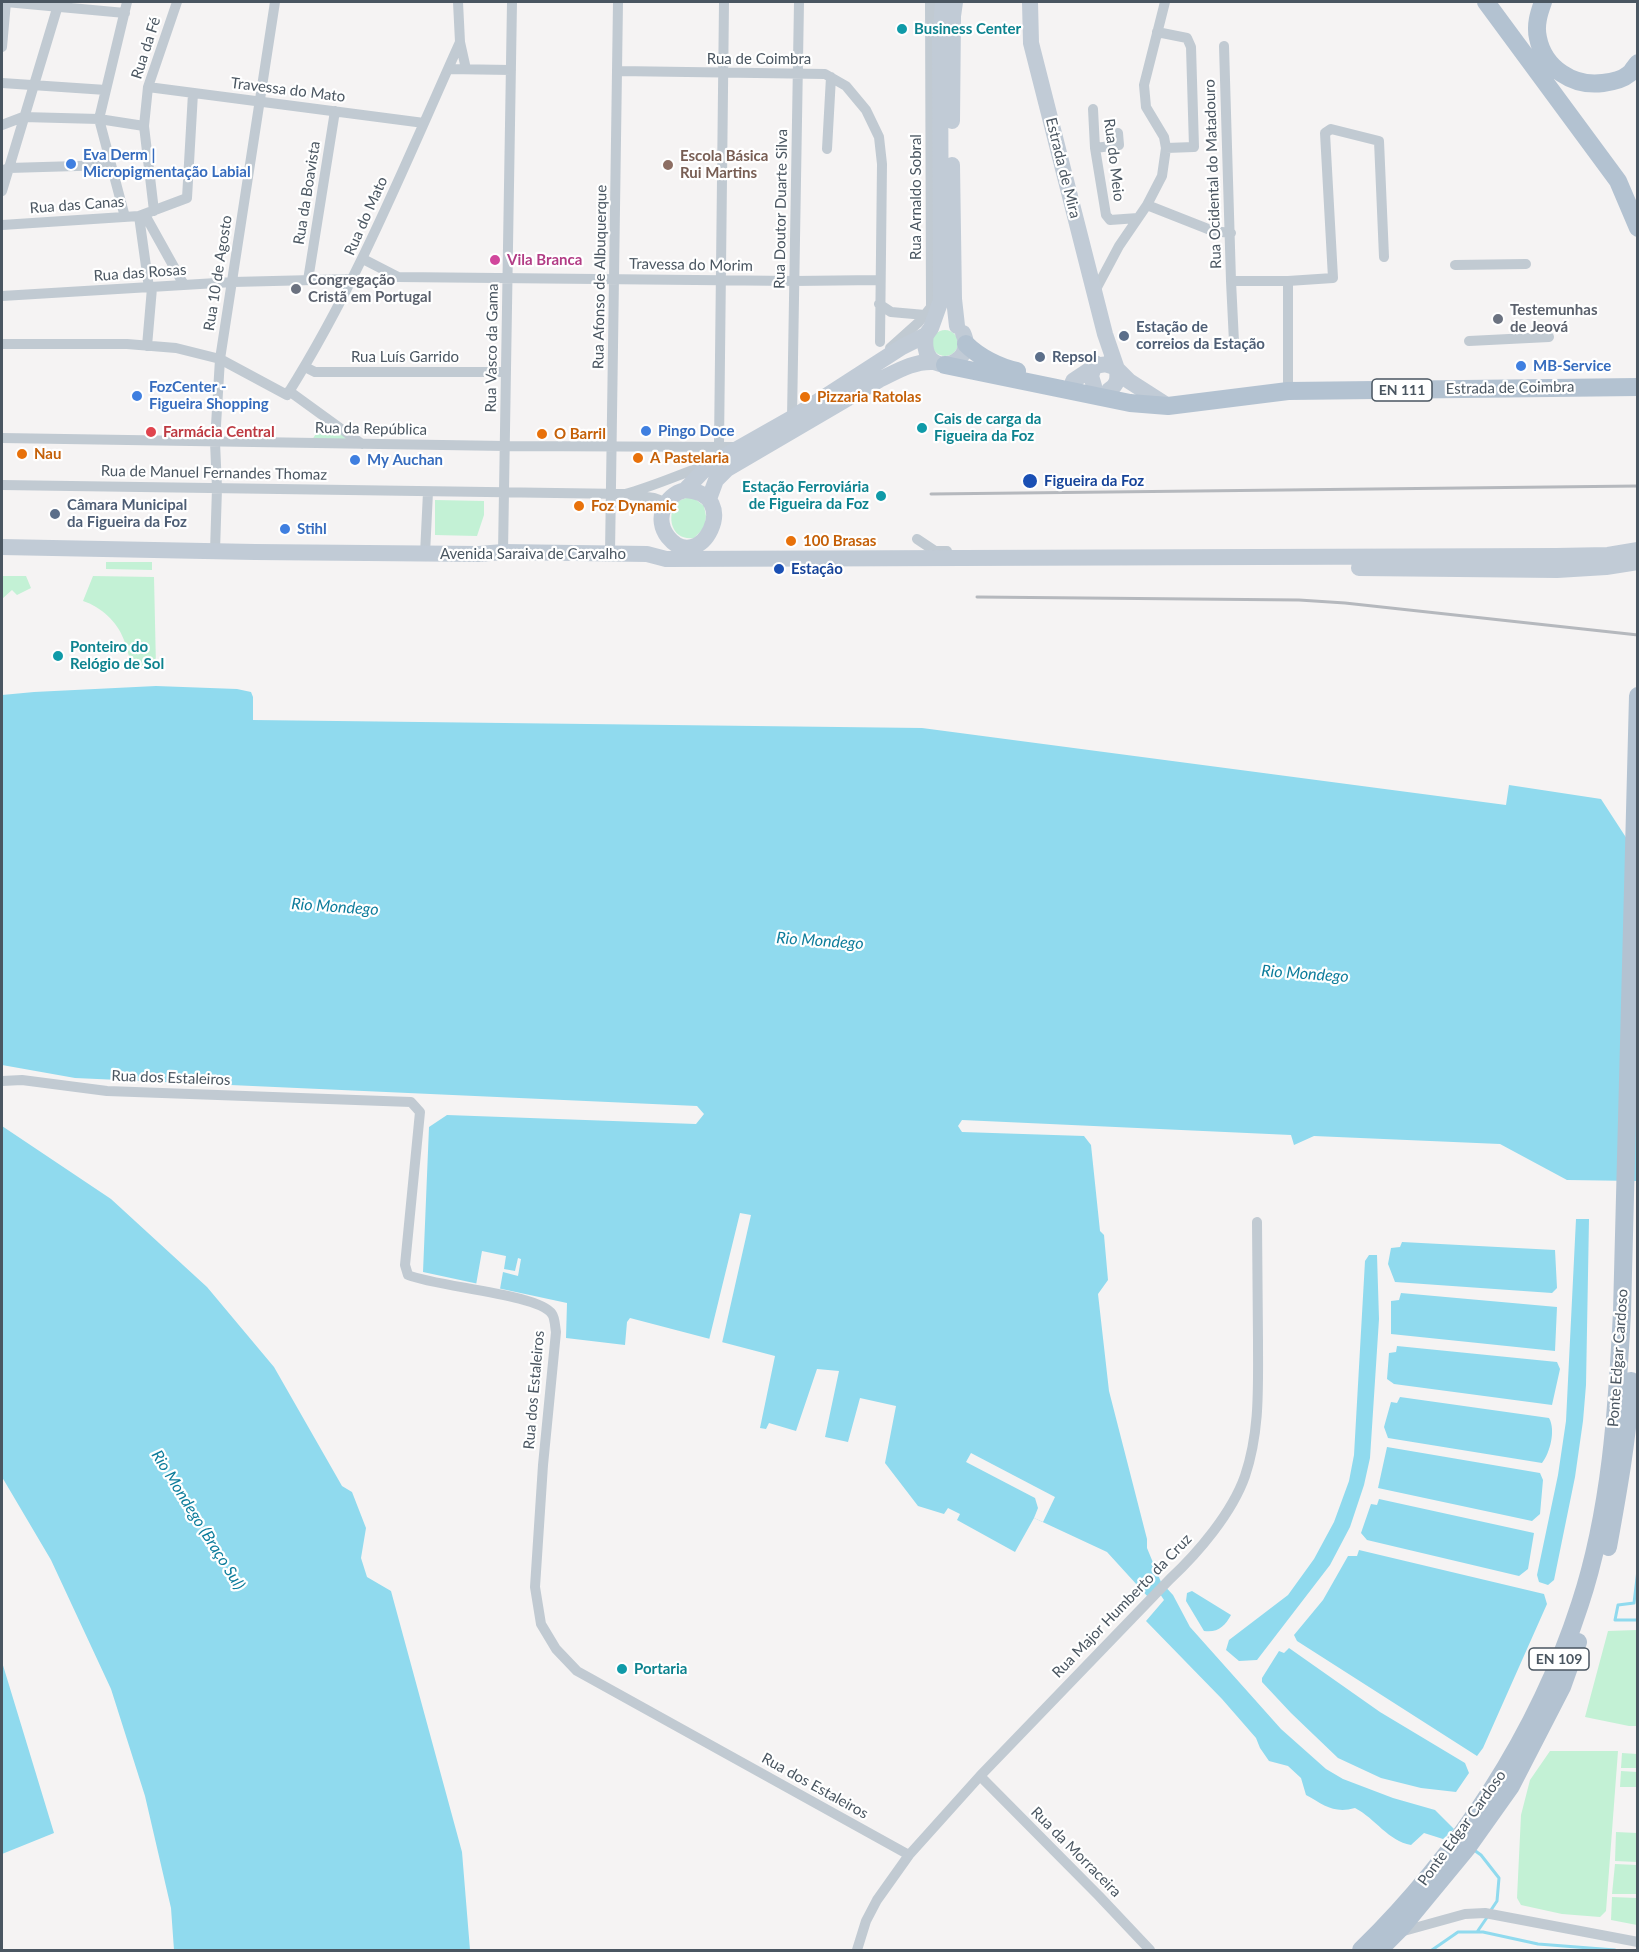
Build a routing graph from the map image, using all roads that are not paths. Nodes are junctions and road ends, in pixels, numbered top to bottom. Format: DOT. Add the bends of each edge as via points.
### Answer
graph roads {
  1 [pos="6,2"];
  2 [pos="127,2"];
  3 [pos="177,2"];
  4 [pos="275,2"];
  5 [pos="458,2"];
  6 [pos="512,2"];
  7 [pos="618,2"];
  8 [pos="724,2"];
  9 [pos="799,2"];
  10 [pos="930,2"];
  11 [pos="942,2"];
  12 [pos="956,2"];
  13 [pos="1030,2"];
  14 [pos="1165,2"];
  15 [pos="1486,2"];
  16 [pos="1543,2"];
  17 [pos="58,4"];
  18 [pos="124,13"];
  19 [pos="1157,32"];
  20 [pos="460,42"];
  21 [pos="1224,46"];
  22 [pos="2,47"];
  23 [pos="1638,63"];
  24 [pos="448,69"];
  25 [pos="466,69"];
  26 [pos="511,70"];
  27 [pos="618,71"];
  28 [pos="799,73"];
  29 [pos="724,74"];
  30 [pos="831,78"];
  31 [pos="2,83"];
  32 [pos="33,85"];
  33 [pos="148,87"];
  34 [pos="106,90"];
  35 [pos="194,93"];
  36 [pos="258,101"];
  37 [pos="1093,109"];
  38 [pos="335,111"];
  39 [pos="23,117"];
  40 [pos="99,119"];
  41 [pos="424,123"];
  42 [pos="2,125"];
  43 [pos="144,126"];
  44 [pos="1118,133"];
  45 [pos="1095,148"];
  46 [pos="1166,148"];
  47 [pos="827,149"];
  48 [pos="111,165"];
  49 [pos="5,170"];
  50 [pos="2,191"];
  51 [pos="1147,205"];
  52 [pos="146,214"];
  53 [pos="124,217"];
  54 [pos="1138,218"];
  55 [pos="2,225"];
  56 [pos="1638,228"];
  57 [pos="1230,233"];
  58 [pos="1384,257"];
  59 [pos="363,259"];
  60 [pos="1526,264"];
  61 [pos="1455,265"];
  62 [pos="509,278"];
  63 [pos="616,278"];
  64 [pos="353,279"];
  65 [pos="308,280"];
  66 [pos="722,280"];
  67 [pos="879,280"];
  68 [pos="1231,280"];
  69 [pos="794,281"];
  70 [pos="1288,281"];
  71 [pos="233,282"];
  72 [pos="184,285"];
  73 [pos="151,288"];
  74 [pos="1095,292"];
  75 [pos="2,296"];
  76 [pos="879,304"];
  77 [pos="927,326"];
  78 [pos="957,326"];
  79 [pos="1105,334"];
  80 [pos="1549,338"];
  81 [pos="1469,341"];
  82 [pos="880,342"];
  83 [pos="1234,342"];
  84 [pos="2,344"];
  85 [pos="966,344"];
  86 [pos="147,346"];
  87 [pos="220,359"];
  88 [pos="939,363"];
  89 [pos="305,367"];
  90 [pos="1094,367"];
  91 [pos="1117,369"];
  92 [pos="506,372"];
  93 [pos="1073,381"];
  94 [pos="1638,387"];
  95 [pos="1101,391"];
  96 [pos="1288,391"];
  97 [pos="288,393"];
  98 [pos="1167,406"];
  99 [pos="792,418"];
  100 [pos="2,438"];
  101 [pos="215,442"];
  102 [pos="362,444"];
  103 [pos="505,446"];
  104 [pos="719,446"];
  105 [pos="613,447"];
  106 [pos="741,447"];
  107 [pos="709,465"];
  108 [pos="2,485"];
  109 [pos="650,487"];
  110 [pos="217,488"];
  111 [pos="428,492"];
  112 [pos="504,492"];
  113 [pos="613,494"];
  114 [pos="625,494"];
  115 [pos="675,495"];
  116 [pos="709,499"];
  117 [pos="711,531"];
  118 [pos="666,534"];
  119 [pos="918,539"];
  120 [pos="690,546"];
  121 [pos="2,547"];
  122 [pos="1638,550"];
  123 [pos="215,551"];
  124 [pos="503,552"];
  125 [pos="425,554"];
  126 [pos="610,554"];
  127 [pos="647,554"];
  128 [pos="732,558"];
  129 [pos="1064,558"];
  130 [pos="1638,562"];
  131 [pos="1557,563"];
  132 [pos="1638,696"];
  133 [pos="2,1081"];
  134 [pos="1638,1203"];
  135 [pos="1257,1222"];
  136 [pos="980,1776"];
  137 [pos="909,1855"];
  138 [pos="1638,1942"];
  139 [pos="857,1950"];
  140 [pos="1150,1950"];
  141 [pos="1352,1950"];
  142 [pos="1361,1950"];
  143 [pos="1379,1950"];
  1 -- 17 [label="street"];
  1 -- 22 [label="street"];
  2 -- 18 [label="street"];
  3 -- 33 [label="street, Rua da Fé"];
  4 -- 36 [label="street, Rua 10 de Agosto"];
  5 -- 20 [label="street"];
  6 -- 26 [label="street, Rua Vasco da Gama"];
  7 -- 27 [label="street, Rua Afonso de Albuquerque"];
  8 -- 29 [label="street"];
  9 -- 28 [label="street, Rua Doutor Duarte Silva"];
  10 -- 77 [label="street, Rua Arnaldo Sobral" via="932,214 931,307"];
  11 -- 77 [label="main road" via="941,300"];
  12 -- 78 [label="main road" via="952,139"];
  13 -- 74 [label="main road, Estrada de Mira" via="1031,43"];
  14 -- 19 [label="street"];
  15 -- 56 [label="main road" via="1618,181"];
  16 -- 23 [label="main road" via="1538,37 1544,56 1572,81 1612,82 1629,74"];
  17 -- 18 [label="street"];
  17 -- 32 [label="street"];
  18 -- 34 [label="street"];
  19 -- 46 [label="street" via="1144,85 1146,106"];
  19 -- 46 [label="street" via="1187,38 1191,47 1194,147"];
  20 -- 24 [label="street, Rua do Mato"];
  20 -- 25 [label="street"];
  21 -- 57 [label="street, Rua Ocidental do Matadouro"];
  24 -- 25 [label="street"];
  24 -- 41 [label="street, Rua do Mato"];
  25 -- 26 [label="street"];
  26 -- 62 [label="street, Rua Vasco da Gama"];
  27 -- 29 [label="street, Rua de Coimbra"];
  27 -- 63 [label="street, Rua Afonso de Albuquerque"];
  28 -- 29 [label="street, Rua de Coimbra"];
  28 -- 30 [label="street, Rua de Coimbra" via="825,74"];
  28 -- 69 [label="street, Rua Doutor Duarte Silva"];
  29 -- 66 [label="street"];
  30 -- 47 [label="street"];
  30 -- 67 [label="street, Rua de Coimbra" via="846,86 866,110 879,137"];
  31 -- 32 [label="street"];
  32 -- 34 [label="street"];
  32 -- 39 [label="street"];
  33 -- 35 [label="street, Travessa do Mato"];
  33 -- 43 [label="street, Rua da Fé"];
  34 -- 40 [label="street"];
  35 -- 36 [label="street, Travessa do Mato"];
  35 -- 52 [label="street, Rua das Canas" via="187,198"];
  36 -- 38 [label="street, Travessa do Mato"];
  36 -- 71 [label="street, Rua 10 de Agosto"];
  37 -- 45 [label="street, Rua do Meio"];
  38 -- 41 [label="street, Travessa do Mato"];
  38 -- 65 [label="street, Rua da Boavista"];
  39 -- 40 [label="street"];
  39 -- 42 [label="street"];
  39 -- 49 [label="street"];
  40 -- 43 [label="street"];
  40 -- 48 [label="street"];
  41 -- 59 [label="street, Rua do Mato"];
  43 -- 52 [label="street, Rua da Fé"];
  44 -- 45 [label="street" via="1119,145"];
  45 -- 54 [label="street, Rua do Meio" via="1108,219"];
  46 -- 51 [label="street" via="1162,176"];
  48 -- 49 [label="street"];
  48 -- 53 [label="street"];
  49 -- 50 [label="street"];
  51 -- 54 [label="street"];
  51 -- 57 [label="street" via="1213,231"];
  52 -- 53 [label="street, Rua das Canas"];
  52 -- 72 [label="street"];
  52 -- 73 [label="street, Rua da Fé"];
  53 -- 55 [label="street, Rua das Canas"];
  54 -- 74 [label="street"];
  57 -- 68 [label="street, Rua Ocidental do Matadouro"];
  58 -- 70 [label="street, Rua Ocidental do Matadouro" via="1379,141 1331,129 1325,133 1333,278"];
  59 -- 62 [label="street, Travessa do Morim" via="398,277"];
  59 -- 64 [label="street, Rua do Mato"];
  60 -- 61 [label="street"];
  62 -- 63 [label="street, Travessa do Morim"];
  62 -- 92 [label="street, Rua Vasco da Gama"];
  63 -- 66 [label="street, Travessa do Morim"];
  63 -- 105 [label="street, Rua Afonso de Albuquerque"];
  64 -- 65 [label="street, Rua das Rosas"];
  64 -- 89 [label="street, Rua do Mato"];
  65 -- 71 [label="street, Rua das Rosas"];
  66 -- 69 [label="street, Travessa do Morim"];
  66 -- 104 [label="street"];
  67 -- 69 [label="street, Travessa do Morim"];
  67 -- 76 [label="street, Rua de Coimbra"];
  68 -- 70 [label="street, Rua Ocidental do Matadouro"];
  68 -- 83 [label="street"];
  69 -- 99 [label="street, Rua Doutor Duarte Silva"];
  70 -- 96 [label="street"];
  71 -- 72 [label="street, Rua das Rosas"];
  71 -- 87 [label="street, Rua 10 de Agosto"];
  72 -- 73 [label="street, Rua das Rosas"];
  73 -- 75 [label="street, Rua das Rosas"];
  73 -- 86 [label="street, Rua da Fé"];
  74 -- 79 [label="main road, Estrada de Mira"];
  76 -- 77 [label="street"];
  76 -- 82 [label="street, Rua de Coimbra"];
  77 -- 78 [label="main road"];
  77 -- 88 [label="main road" via="925,350"];
  77 -- 99 [label="main road" via="872,368"];
  78 -- 85 [label="main road"];
  79 -- 90 [label="main road"];
  79 -- 91 [label="main road, Estrada de Mira"];
  80 -- 81 [label="street"];
  84 -- 86 [label="street"];
  85 -- 88 [label="main road" via="961,357 951,364"];
  85 -- 93 [label="main road, EN 111" via="1000,366"];
  86 -- 87 [label="street" via="176,348"];
  87 -- 97 [label="street"];
  87 -- 101 [label="street, Rua 10 de Agosto"];
  88 -- 95 [label="main road, EN 111"];
  88 -- 116 [label="main road" via="923,362 879,380 727,470 716,480"];
  89 -- 92 [label="street, Rua Luís Garrido" via="315,372"];
  89 -- 97 [label="street, Rua do Mato"];
  90 -- 91 [label="main road" via="1101,364"];
  90 -- 93 [label="main road"];
  90 -- 95 [label="main road" via="1091,376"];
  91 -- 95 [label="main road" via="1117,381"];
  91 -- 98 [label="main road"];
  92 -- 103 [label="street, Rua Vasco da Gama"];
  93 -- 95 [label="main road, EN 111"];
  94 -- 96 [label="main road, Estrada de Coimbra / EN 111"];
  95 -- 98 [label="main road, EN 111" via="1130,403"];
  96 -- 98 [label="main road, Estrada de Coimbra / EN 111"];
  97 -- 102 [label="street"];
  99 -- 106 [label="main road"];
  100 -- 101 [label="street, Rua da República"];
  101 -- 102 [label="street, Rua da República"];
  101 -- 110 [label="street, Rua 10 de Agosto"];
  102 -- 103 [label="street, Rua da República"];
  103 -- 105 [label="street, Rua da República"];
  103 -- 112 [label="street, Rua Vasco da Gama"];
  104 -- 105 [label="street, Rua da República"];
  104 -- 106 [label="street, Rua da República"];
  105 -- 113 [label="street, Rua Afonso de Albuquerque"];
  106 -- 107 [label="main road"];
  107 -- 109 [label="street, Rua de Manuel Fernandes Thomaz"];
  107 -- 115 [label="main road"];
  108 -- 110 [label="street, Rua de Manuel Fernandes Thomaz"];
  109 -- 114 [label="street, Rua de Manuel Fernandes Thomaz"];
  109 -- 115 [label="street"];
  110 -- 111 [label="street, Rua de Manuel Fernandes Thomaz"];
  110 -- 123 [label="street, Rua 10 de Agosto"];
  111 -- 112 [label="street, Rua de Manuel Fernandes Thomaz"];
  111 -- 125 [label="street"];
  112 -- 113 [label="street, Rua de Manuel Fernandes Thomaz"];
  112 -- 124 [label="street, Rua Vasco da Gama"];
  113 -- 114 [label="street, Rua de Manuel Fernandes Thomaz"];
  113 -- 126 [label="street, Rua Afonso de Albuquerque"];
  114 -- 115 [label="street" via="654,498"];
  115 -- 116 [label="main road" via="698,492"];
  115 -- 118 [label="main road" via="663,521"];
  116 -- 117 [label="main road" via="714,515"];
  117 -- 120 [label="main road" via="703,542"];
  117 -- 128 [label="main road" via="718,545"];
  118 -- 120 [label="main road" via="672,541"];
  118 -- 127 [label="main road" via="657,552"];
  119 -- 129 [label="street" via="935,551 1043,553"];
  120 -- 127 [label="main road" via="664,555"];
  120 -- 128 [label="main road"];
  121 -- 123 [label="main road, Avenida Saraiva de Carvalho"];
  122 -- 131 [label="main road"];
  123 -- 125 [label="main road, Avenida Saraiva de Carvalho"];
  124 -- 125 [label="main road, Avenida Saraiva de Carvalho"];
  124 -- 126 [label="main road, Avenida Saraiva de Carvalho"];
  126 -- 127 [label="main road, Avenida Saraiva de Carvalho"];
  127 -- 128 [label="main road, Avenida Saraiva de Carvalho" via="666,559"];
  128 -- 129 [label="main road, Avenida Saraiva de Carvalho"];
  129 -- 131 [label="main road, Avenida Saraiva de Carvalho"];
  130 -- 131 [label="main road" via="1606,567"];
  132 -- 142 [label="main road, Ponte Edgar Cardoso / EN 109, bridge" via="1622,1322 1618,1397 1595,1549 1580,1604 1548,1685 1498,1782 1410,1899"];
  133 -- 137 [label="street, Rua dos Estaleiros" via="107,1091 411,1102 420,1112 405,1265 408,1275 543,1305 554,1315 556,1332 535,1587 541,1624 556,1649 577,1671"];
  134 -- 143 [label="main road, Ponte Edgar Cardoso / EN 109, bridge" via="1629,1413 1607,1552 1592,1603 1562,1687 1510,1786 1467,1848"];
  135 -- 136 [label="street, Rua Major Humberto da Cruz" via="1256,1434 1244,1478 1220,1523 1191,1559"];
  136 -- 137 [label="street, Rua Major Humberto da Cruz"];
  136 -- 140 [label="street, Rua da Morraceira"];
  137 -- 139 [label="street, Rua Major Humberto da Cruz" via="877,1900"];
  138 -- 141 [label="street" via="1485,1913 1414,1927"];
}
